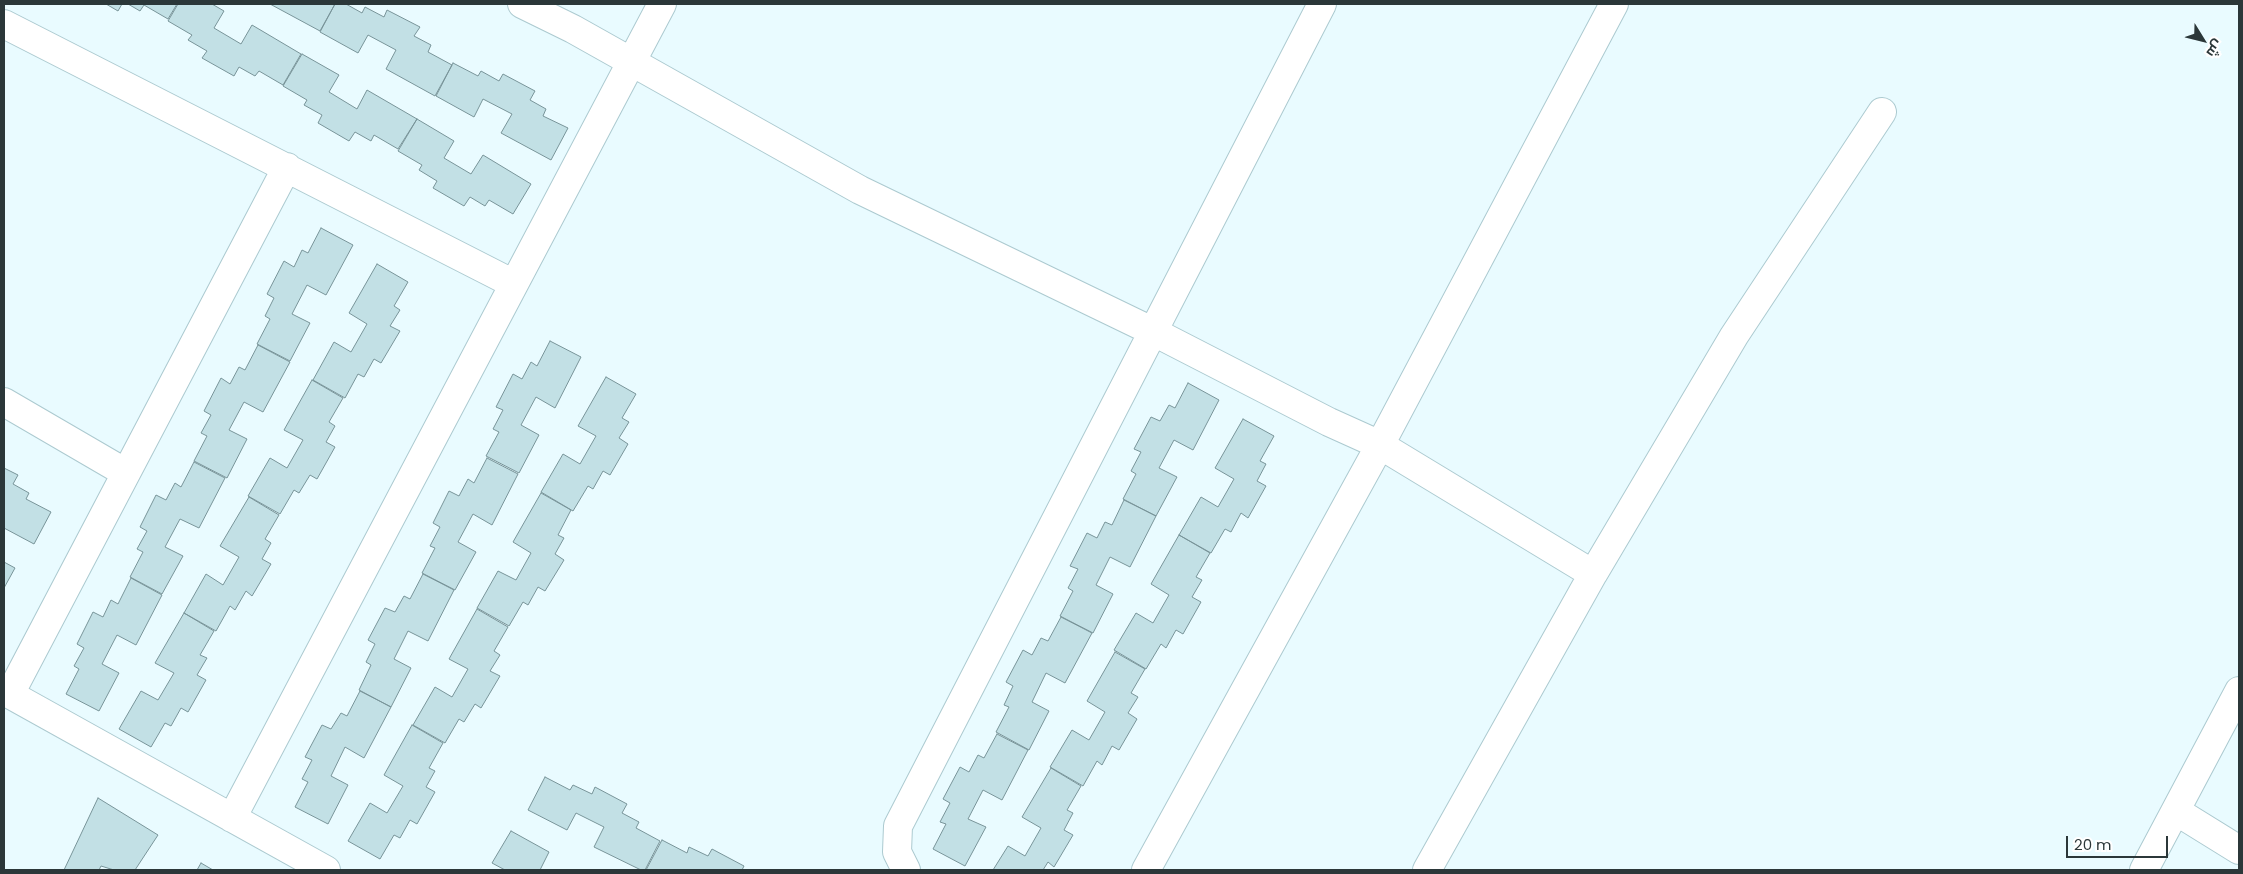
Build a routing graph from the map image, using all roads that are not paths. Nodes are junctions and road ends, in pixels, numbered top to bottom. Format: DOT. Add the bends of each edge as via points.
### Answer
graph roads {
  1 [pos="13,4"];
  2 [pos="522,4"];
  3 [pos="662,4"];
  4 [pos="1322,4"];
  5 [pos="1614,4"];
  6 [pos="4,22"];
  7 [pos="632,62"];
  8 [pos="1882,112"];
  9 [pos="287,167"];
  10 [pos="514,284"];
  11 [pos="1152,331"];
  12 [pos="4,402"];
  13 [pos="1380,445"];
  14 [pos="126,473"];
  15 [pos="1593,574"];
  16 [pos="2239,691"];
  17 [pos="7,693"];
  18 [pos="2176,811"];
  19 [pos="232,818"];
  20 [pos="2239,850"];
  21 [pos="326,870"];
  22 [pos="906,870"];
  23 [pos="1146,870"];
  24 [pos="1427,870"];
  25 [pos="2144,870"];
  1 -- 6 [label="street"];
  2 -- 7 [label="street"];
  3 -- 7 [label="street"];
  4 -- 11 [label="street"];
  5 -- 13 [label="street"];
  6 -- 9 [label="street"];
  7 -- 10 [label="street"];
  7 -- 11 [label="street" via="860,190"];
  8 -- 15 [label="street" via="1734,336"];
  9 -- 10 [label="street"];
  9 -- 14 [label="street"];
  10 -- 19 [label="street"];
  11 -- 13 [label="street"];
  11 -- 22 [label="street" via="898,826 897,852"];
  12 -- 14 [label="street"];
  13 -- 15 [label="street"];
  13 -- 23 [label="street"];
  14 -- 17 [label="street"];
  15 -- 24 [label="street"];
  16 -- 18 [label="street"];
  17 -- 19 [label="street"];
  18 -- 20 [label="street"];
  18 -- 25 [label="street"];
  19 -- 21 [label="street"];
}
